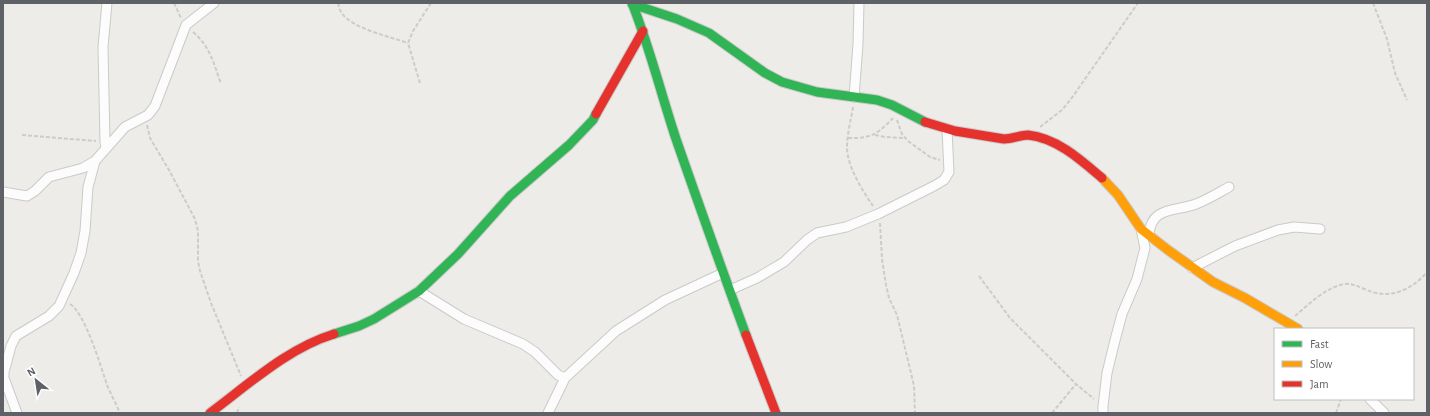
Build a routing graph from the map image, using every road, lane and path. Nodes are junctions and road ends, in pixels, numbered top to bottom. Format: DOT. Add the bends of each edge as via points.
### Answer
graph roads {
  1 [pos="107,3"];
  2 [pos="174,3"];
  3 [pos="214,3"];
  4 [pos="338,3"];
  5 [pos="431,3"];
  6 [pos="859,3"];
  7 [pos="1138,3"];
  8 [pos="1373,3"];
  9 [pos="632,4"];
  10 [pos="186,25"];
  11 [pos="643,31"];
  12 [pos="408,43"];
  13 [pos="420,83"];
  14 [pos="221,84"];
  15 [pos="854,98"];
  16 [pos="1408,100"];
  17 [pos="148,115"];
  18 [pos="947,129"];
  19 [pos="875,134"];
  20 [pos="22,135"];
  21 [pos="1027,135"];
  22 [pos="848,138"];
  23 [pos="904,138"];
  24 [pos="106,144"];
  25 [pos="95,161"];
  26 [pos="949,162"];
  27 [pos="1229,187"];
  28 [pos="3,192"];
  29 [pos="878,214"];
  30 [pos="1141,229"];
  31 [pos="1320,229"];
  32 [pos="1149,235"];
  33 [pos="1192,268"];
  34 [pos="1427,272"];
  35 [pos="723,273"];
  36 [pos="979,276"];
  37 [pos="730,290"];
  38 [pos="419,291"];
  39 [pos="59,306"];
  40 [pos="1286,323"];
  41 [pos="1296,328"];
  42 [pos="565,378"];
  43 [pos="1076,384"];
  44 [pos="245,387"];
  45 [pos="1341,400"];
  46 [pos="1371,400"];
  47 [pos="1103,410"];
  48 [pos="17,413"];
  49 [pos="120,413"];
  50 [pos="210,413"];
  51 [pos="548,413"];
  52 [pos="776,413"];
  53 [pos="915,413"];
  54 [pos="1052,413"];
  55 [pos="1336,413"];
  56 [pos="1384,413"];
  1 -- 24 [label="street" via="103,47"];
  2 -- 10 [label="path"];
  3 -- 10 [label="street"];
  4 -- 12 [label="path" via="344,16 365,29"];
  5 -- 12 [label="path"];
  6 -- 15 [label="street"];
  7 -- 21 [label="path" via="1062,110"];
  8 -- 16 [label="path" via="1387,39 1395,72"];
  9 -- 11 [label="street"];
  9 -- 15 [label="street" via="666,14 706,32 783,82 808,90"];
  10 -- 14 [label="path" via="202,39 208,49"];
  10 -- 17 [label="street" via="155,106"];
  11 -- 35 [label="street" via="676,138"];
  11 -- 38 [label="street" via="593,120 569,145 510,196 458,254"];
  12 -- 13 [label="path"];
  15 -- 18 [label="street" via="880,100 926,123"];
  15 -- 22 [label="path"];
  17 -- 24 [label="street" via="125,127"];
  17 -- 44 [label="path" via="150,138 195,219 200,271"];
  18 -- 21 [label="street" via="1004,139"];
  18 -- 26 [label="street"];
  19 -- 22 [label="path" via="862,139"];
  19 -- 23 [label="path"];
  19 -- 23 [label="path" via="895,116"];
  20 -- 24 [label="path"];
  21 -- 30 [label="street" via="1050,140 1105,180"];
  22 -- 29 [label="path" via="848,159 863,192"];
  23 -- 26 [label="path" via="930,157"];
  24 -- 25 [label="street"];
  25 -- 28 [label="street" via="83,168 49,177 27,196"];
  25 -- 39 [label="street" via="88,187 85,231 80,253"];
  26 -- 29 [label="street" via="949,172 944,180"];
  27 -- 32 [label="street" via="1197,204 1163,211 1152,222"];
  29 -- 37 [label="street" via="846,227 817,233 784,262"];
  29 -- 53 [label="path" via="886,284 897,315 914,386"];
  30 -- 32 [label="street"];
  30 -- 47 [label="street" via="1145,248 1114,344"];
  31 -- 33 [label="street" via="1294,227 1278,230 1235,246"];
  32 -- 33 [label="street"];
  33 -- 40 [label="street"];
  34 -- 40 [label="path" via="1413,286 1387,294 1356,285 1336,286 1316,298"];
  35 -- 37 [label="street"];
  35 -- 42 [label="street" via="666,300 616,331"];
  36 -- 43 [label="path" via="1010,318"];
  37 -- 52 [label="street"];
  38 -- 42 [label="street" via="464,319 523,344 558,375"];
  38 -- 44 [label="street" via="374,319 304,345"];
  39 -- 48 [label="street" via="49,316 16,336 11,346 4,378"];
  39 -- 49 [label="path" via="70,304 79,314"];
  40 -- 41 [label="street"];
  42 -- 51 [label="street"];
  43 -- 47 [label="path"];
  43 -- 54 [label="path"];
  44 -- 50 [label="street"];
  45 -- 55 [label="path"];
  46 -- 56 [label="street"];
}
